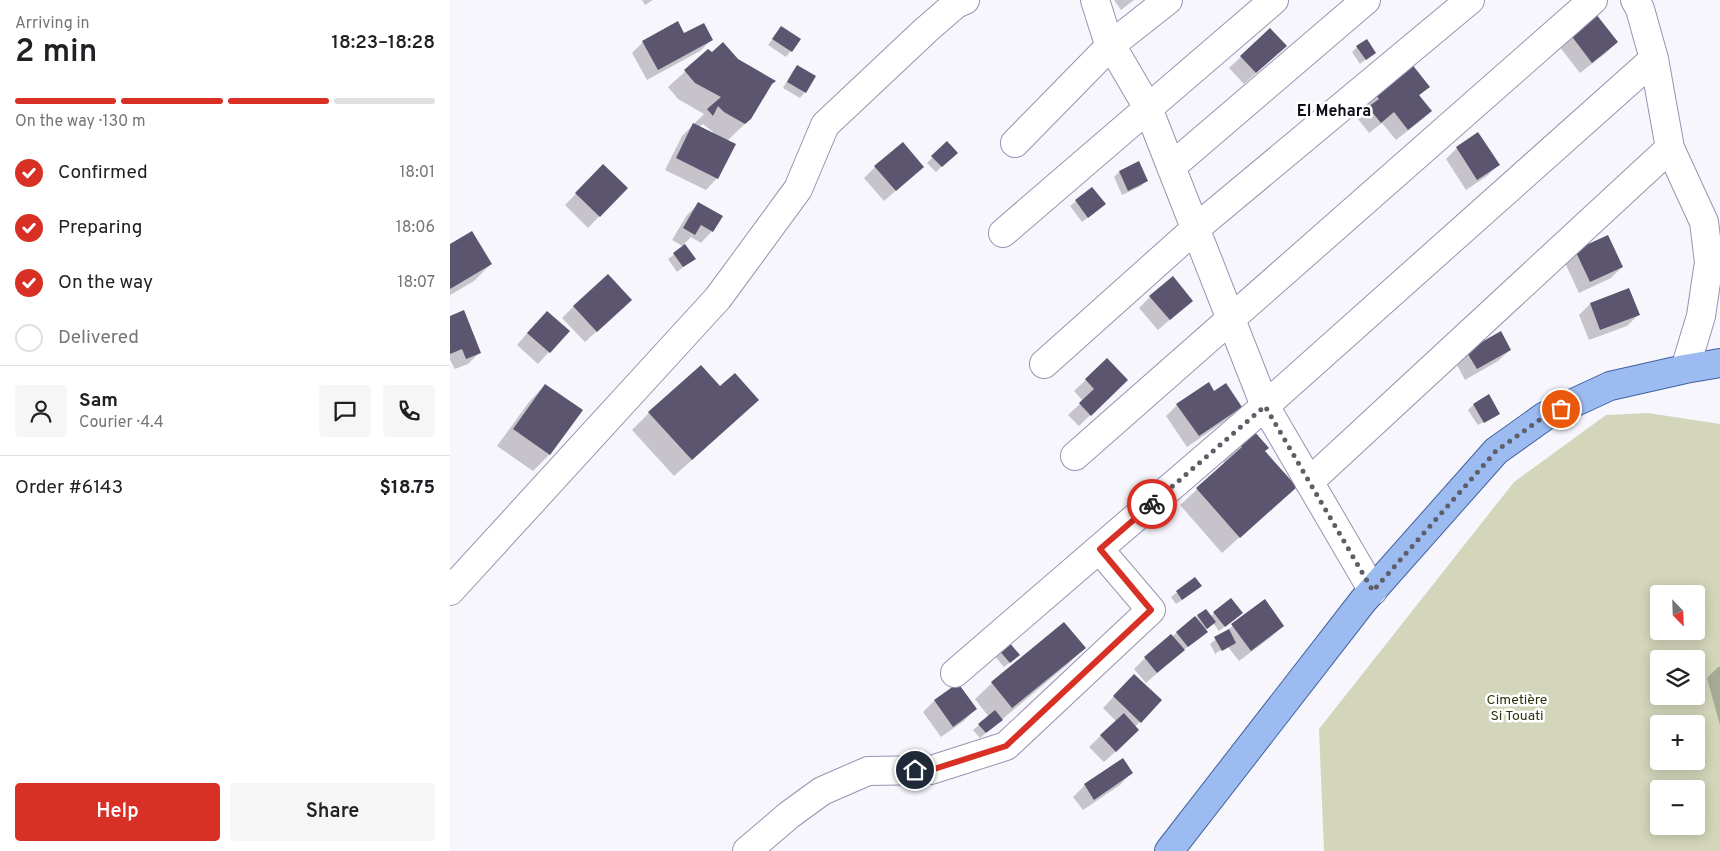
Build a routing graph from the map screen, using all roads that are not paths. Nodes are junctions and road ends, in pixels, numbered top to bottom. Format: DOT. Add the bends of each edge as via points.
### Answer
graph roads {
  1 [pos="1095,0"];
  2 [pos="1168,0"];
  3 [pos="1274,0"];
  4 [pos="1366,0"];
  5 [pos="1470,0"];
  6 [pos="1594,0"];
  7 [pos="1635,0"];
  8 [pos="957,1"];
  9 [pos="1111,45"];
  10 [pos="1654,59"];
  11 [pos="1148,108"];
  12 [pos="1015,143"];
  13 [pos="1670,148"];
  14 [pos="1171,167"];
  15 [pos="1196,229"];
  16 [pos="1003,232"];
  17 [pos="1231,318"];
  18 [pos="1720,363"];
  19 [pos="1044,364"];
  20 [pos="1685,369"];
  21 [pos="1265,406"];
  22 [pos="1075,456"];
  23 [pos="1309,482"];
  24 [pos="1100,549"];
  25 [pos="1373,591"];
  26 [pos="450,592"];
  27 [pos="955,673"];
  28 [pos="747,851"];
  29 [pos="1169,851"];
  1 -- 9 [label="street"];
  2 -- 9 [label="street"];
  3 -- 11 [label="street"];
  4 -- 14 [label="street"];
  5 -- 15 [label="street"];
  6 -- 17 [label="street"];
  7 -- 10 [label="street"];
  8 -- 26 [label="street" via="825,124 798,189 718,298"];
  9 -- 11 [label="street"];
  9 -- 12 [label="street"];
  10 -- 13 [label="street"];
  10 -- 21 [label="street"];
  11 -- 14 [label="street"];
  11 -- 16 [label="street"];
  13 -- 20 [label="street" via="1704,222 1709,262 1701,316"];
  13 -- 23 [label="street"];
  14 -- 15 [label="street"];
  15 -- 17 [label="street"];
  15 -- 19 [label="street"];
  17 -- 21 [label="street"];
  17 -- 22 [label="street"];
  18 -- 20 [label="main road"];
  20 -- 25 [label="main road" via="1610,386 1545,416 1496,451"];
  21 -- 23 [label="street"];
  21 -- 24 [label="street"];
  23 -- 25 [label="street"];
  24 -- 27 [label="street"];
  24 -- 28 [label="street" via="1151,610 1006,746 931,770 868,771 822,792"];
  25 -- 29 [label="main road"];
}
